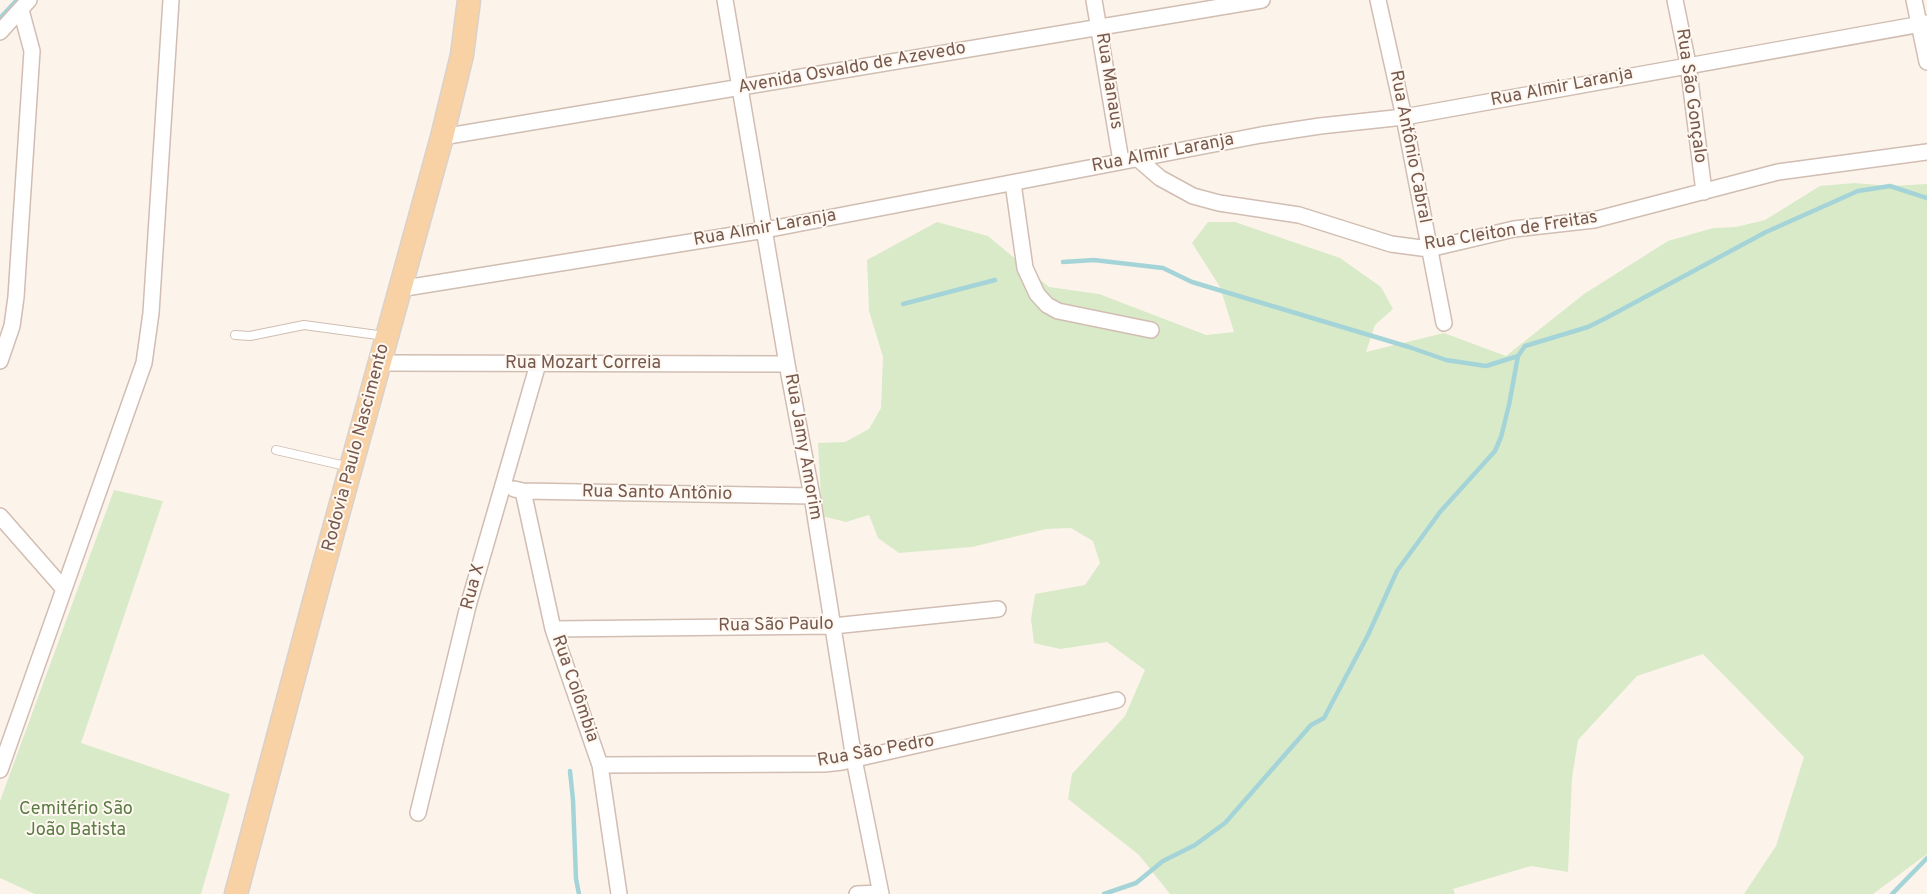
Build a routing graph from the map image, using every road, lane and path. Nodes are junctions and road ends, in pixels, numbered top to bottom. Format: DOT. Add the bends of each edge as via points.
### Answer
graph roads {
  1 [pos="171,0"];
  2 [pos="469,0"];
  3 [pos="725,0"];
  4 [pos="1094,0"];
  5 [pos="1262,0"];
  6 [pos="1378,0"];
  7 [pos="1675,0"];
  8 [pos="1914,0"];
  9 [pos="25,5"];
  10 [pos="1923,24"];
  11 [pos="1099,28"];
  12 [pos="0,32"];
  13 [pos="1927,62"];
  14 [pos="1688,64"];
  15 [pos="740,88"];
  16 [pos="1404,117"];
  17 [pos="442,137"];
  18 [pos="1927,152"];
  19 [pos="1137,158"];
  20 [pos="1121,162"];
  21 [pos="1013,183"];
  22 [pos="1704,192"];
  23 [pos="765,230"];
  24 [pos="1429,249"];
  25 [pos="399,289"];
  26 [pos="1444,323"];
  27 [pos="1151,330"];
  28 [pos="235,335"];
  29 [pos="387,336"];
  30 [pos="0,361"];
  31 [pos="380,364"];
  32 [pos="538,364"];
  33 [pos="787,364"];
  34 [pos="276,450"];
  35 [pos="352,468"];
  36 [pos="502,486"];
  37 [pos="523,491"];
  38 [pos="812,496"];
  39 [pos="0,516"];
  40 [pos="64,589"];
  41 [pos="998,609"];
  42 [pos="833,626"];
  43 [pos="553,629"];
  44 [pos="1117,700"];
  45 [pos="854,759"];
  46 [pos="600,765"];
  47 [pos="0,770"];
  48 [pos="418,813"];
  49 [pos="618,891"];
  50 [pos="236,894"];
  51 [pos="858,894"];
  52 [pos="881,894"];
  1 -- 40 [label="street" via="149,339 144,363"];
  2 -- 17 [label="main road, Rodovia Paulo Nascimento" via="462,55"];
  3 -- 15 [label="street, Rua Jamy Amorim"];
  4 -- 11 [label="street, Rua Manaus"];
  5 -- 11 [label="street, Avenida Osvaldo de Azevedo"];
  6 -- 16 [label="street, Rua Antônio Cabral"];
  7 -- 14 [label="street, Rua São Gonçalo"];
  8 -- 10 [label="street"];
  9 -- 12 [label="street"];
  9 -- 30 [label="street" via="32,51 16,297 12,326"];
  10 -- 13 [label="street"];
  10 -- 14 [label="street, Rua Almir Laranja"];
  11 -- 15 [label="street, Avenida Osvaldo de Azevedo"];
  11 -- 20 [label="street, Rua Manaus"];
  14 -- 16 [label="street, Rua Almir Laranja"];
  14 -- 22 [label="street, Rua São Gonçalo"];
  15 -- 17 [label="street, Avenida Osvaldo de Azevedo"];
  15 -- 23 [label="street, Rua Jamy Amorim"];
  16 -- 19 [label="street, Rua Almir Laranja" via="1261,135"];
  16 -- 24 [label="street, Rua Antônio Cabral"];
  17 -- 25 [label="main road, Rodovia Paulo Nascimento"];
  18 -- 22 [label="street, Rua Cleiton de Freitas" via="1778,172"];
  19 -- 20 [label="street, Rua Almir Laranja"];
  19 -- 24 [label="street, Rua Cleiton de Freitas" via="1160,178 1193,196 1219,203 1299,214 1391,244"];
  20 -- 21 [label="street, Rua Almir Laranja"];
  21 -- 23 [label="street, Rua Almir Laranja"];
  21 -- 27 [label="street" via="1026,268 1042,299 1058,311"];
  22 -- 24 [label="street, Rua Cleiton de Freitas" via="1594,220 1514,229"];
  23 -- 25 [label="street, Rua Almir Laranja"];
  23 -- 33 [label="street, Rua Jamy Amorim"];
  24 -- 26 [label="street, Rua Antônio Cabral"];
  25 -- 29 [label="main road, Rodovia Paulo Nascimento"];
  28 -- 29 [label="lane" via="250,336 304,325"];
  29 -- 31 [label="main road, Rodovia Paulo Nascimento"];
  31 -- 32 [label="street, Rua Mozart Correia"];
  31 -- 35 [label="main road, Rodovia Paulo Nascimento"];
  32 -- 33 [label="street, Rua Mozart Correia"];
  32 -- 36 [label="street, Rua X"];
  33 -- 38 [label="street, Rua Jamy Amorim"];
  34 -- 35 [label="lane"];
  35 -- 50 [label="main road, Rodovia Paulo Nascimento"];
  36 -- 37 [label="street, Rua Santo Antônio"];
  36 -- 48 [label="street, Rua X" via="468,606"];
  37 -- 38 [label="street, Rua Santo Antônio"];
  37 -- 43 [label="street, Rua Colômbia"];
  38 -- 42 [label="street, Rua Jamy Amorim"];
  39 -- 40 [label="street"];
  40 -- 47 [label="street"];
  41 -- 42 [label="street, Rua São Paulo"];
  42 -- 43 [label="street, Rua São Paulo"];
  42 -- 45 [label="street, Rua Jamy Amorim"];
  43 -- 46 [label="street, Rua Colômbia"];
  44 -- 45 [label="street, Rua São Pedro"];
  45 -- 46 [label="street, Rua São Pedro" via="824,764"];
  45 -- 52 [label="street, Rua Jamy Amorim"];
  46 -- 49 [label="street, Rua Colômbia"];
  51 -- 52 [label="street"];
}
